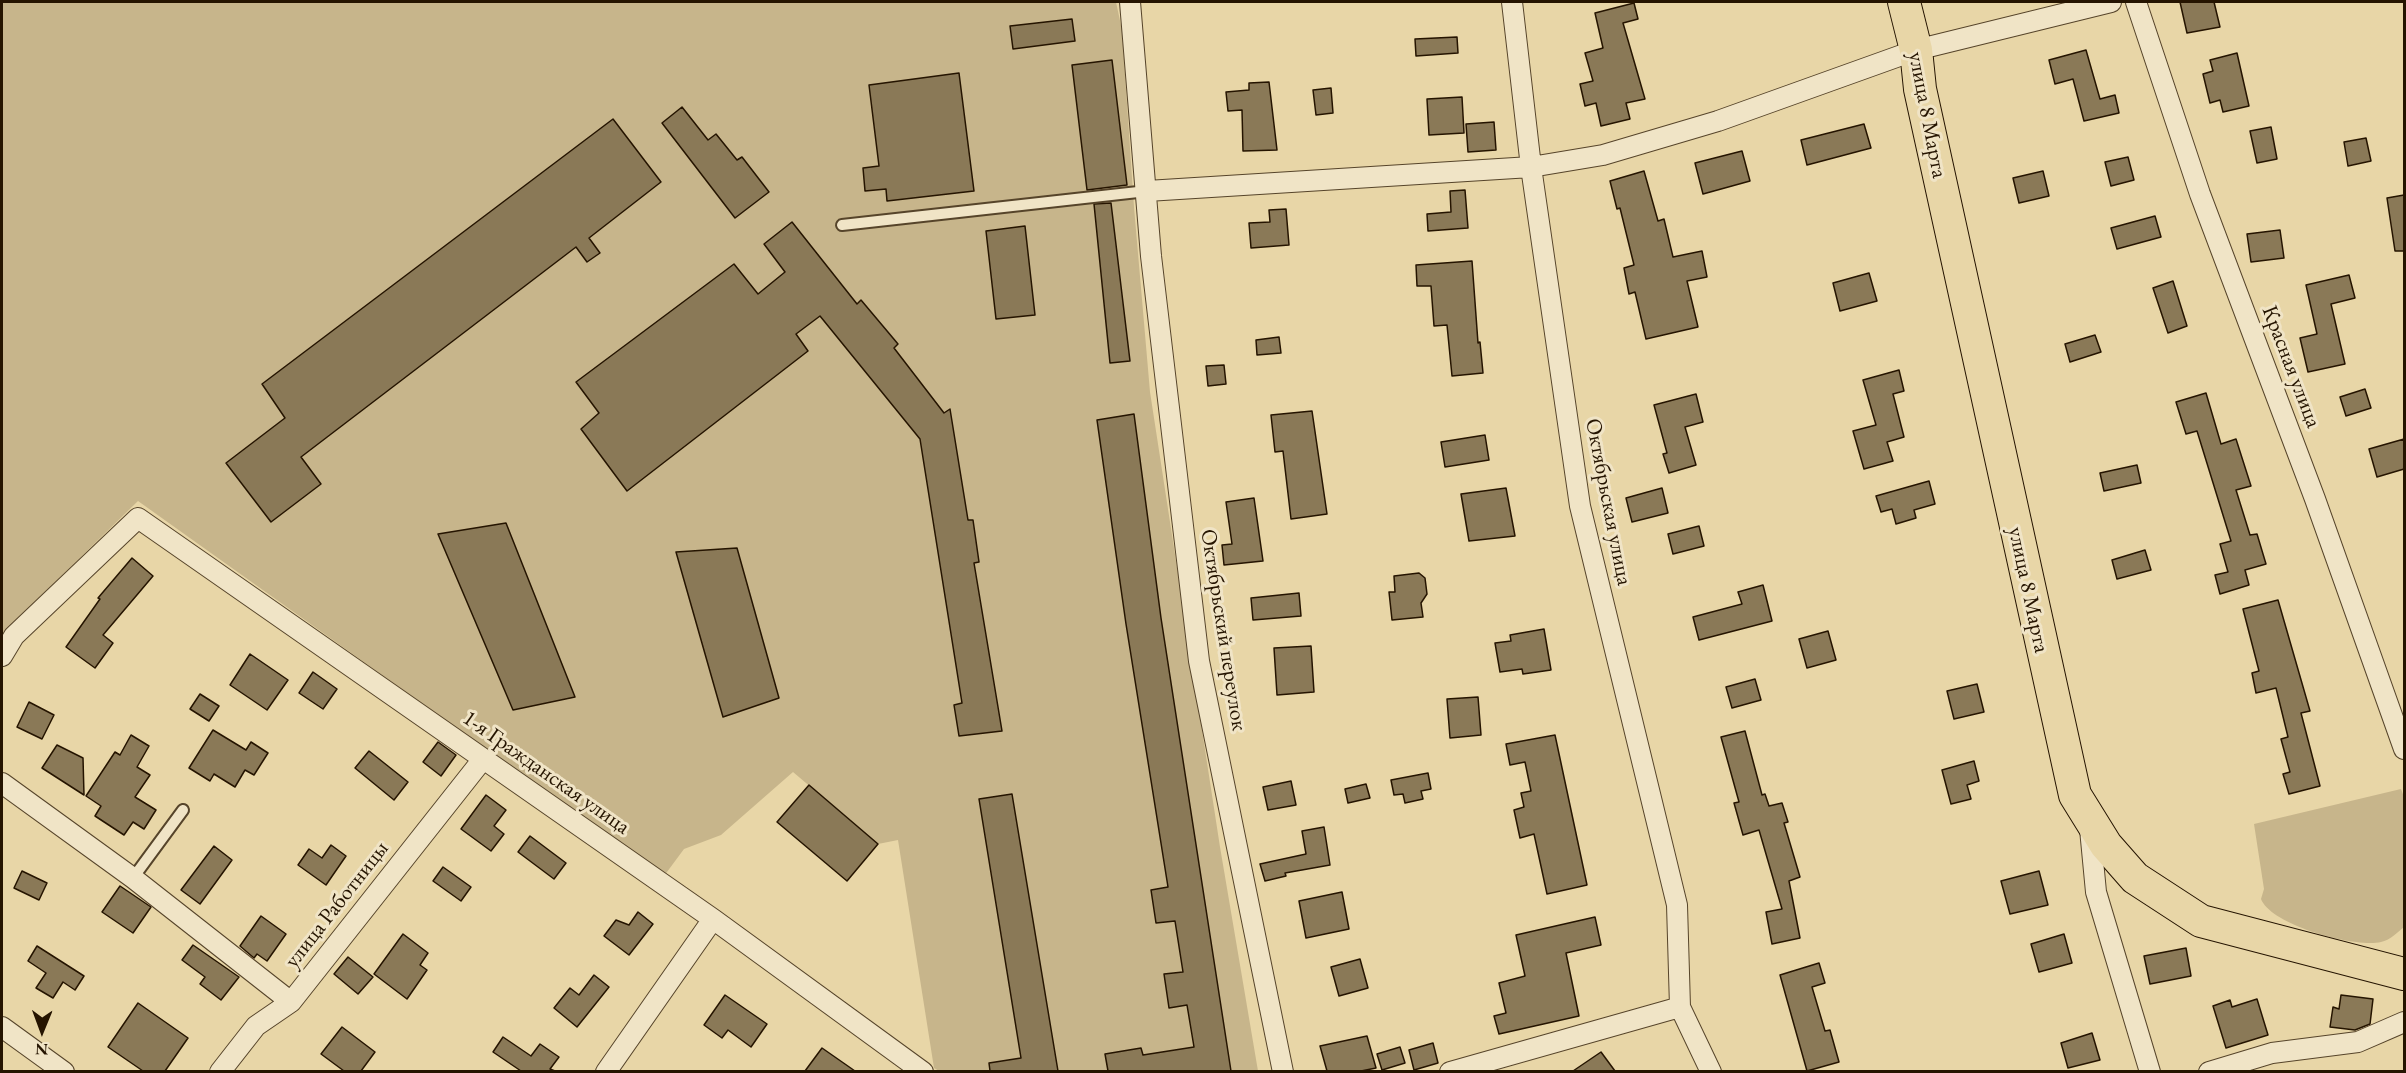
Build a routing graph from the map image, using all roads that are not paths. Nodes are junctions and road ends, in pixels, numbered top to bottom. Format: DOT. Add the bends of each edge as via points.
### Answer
graph roads {
  1 [pos="1130,2"];
  2 [pos="1512,2"];
  3 [pos="1904,2"];
  4 [pos="2110,2"];
  5 [pos="2136,2"];
  6 [pos="1916,50"];
  7 [pos="1531,167"];
  8 [pos="1147,191"];
  9 [pos="842,225"];
  10 [pos="2,656"];
  11 [pos="2404,749"];
  12 [pos="483,759"];
  13 [pos="2,783"];
  14 [pos="183,810"];
  15 [pos="2088,821"];
  16 [pos="133,878"];
  17 [pos="713,919"];
  18 [pos="2404,973"];
  19 [pos="291,1002"];
  20 [pos="1680,1007"];
  21 [pos="2404,1022"];
  22 [pos="2,1027"];
  23 [pos="64,1071"];
  24 [pos="220,1071"];
  25 [pos="606,1071"];
  26 [pos="923,1071"];
  27 [pos="1283,1071"];
  28 [pos="1450,1071"];
  29 [pos="1711,1071"];
  30 [pos="2150,1071"];
  31 [pos="2209,1071"];
  1 -- 8 [label="street, Октябрьский переулок"];
  2 -- 7 [label="street, Октябрьская улица"];
  3 -- 6 [label="main road, улица 8 Марта"];
  4 -- 6 [label="street"];
  5 -- 11 [label="street, Красная улица" via="2200,194"];
  6 -- 7 [label="street" via="1662,139 1603,155"];
  6 -- 15 [label="main road, улица 8 Марта" via="1922,100 2066,763"];
  7 -- 8 [label="street"];
  7 -- 20 [label="street, Октябрьская улица" via="1580,506 1677,905"];
  8 -- 9 [label="lane"];
  8 -- 27 [label="street, Октябрьский переулок" via="1151,256 1198,661"];
  10 -- 12 [label="street, 1-я Гражданская улица" via="14,636 138,518"];
  12 -- 17 [label="street, 1-я Гражданская улица"];
  12 -- 19 [label="street, улица Работницы"];
  13 -- 16 [label="street"];
  14 -- 16 [label="lane"];
  15 -- 18 [label="main road, улица 8 Марта" via="2135,878 2201,921"];
  15 -- 30 [label="street" via="2096,891"];
  16 -- 19 [label="street"];
  17 -- 25 [label="street"];
  17 -- 26 [label="street, 1-я Гражданская улица"];
  19 -- 24 [label="street, улица Работницы" via="256,1026"];
  20 -- 28 [label="street"];
  20 -- 29 [label="street"];
  21 -- 31 [label="street" via="2358,1042 2272,1053"];
  22 -- 23 [label="street"];
}
